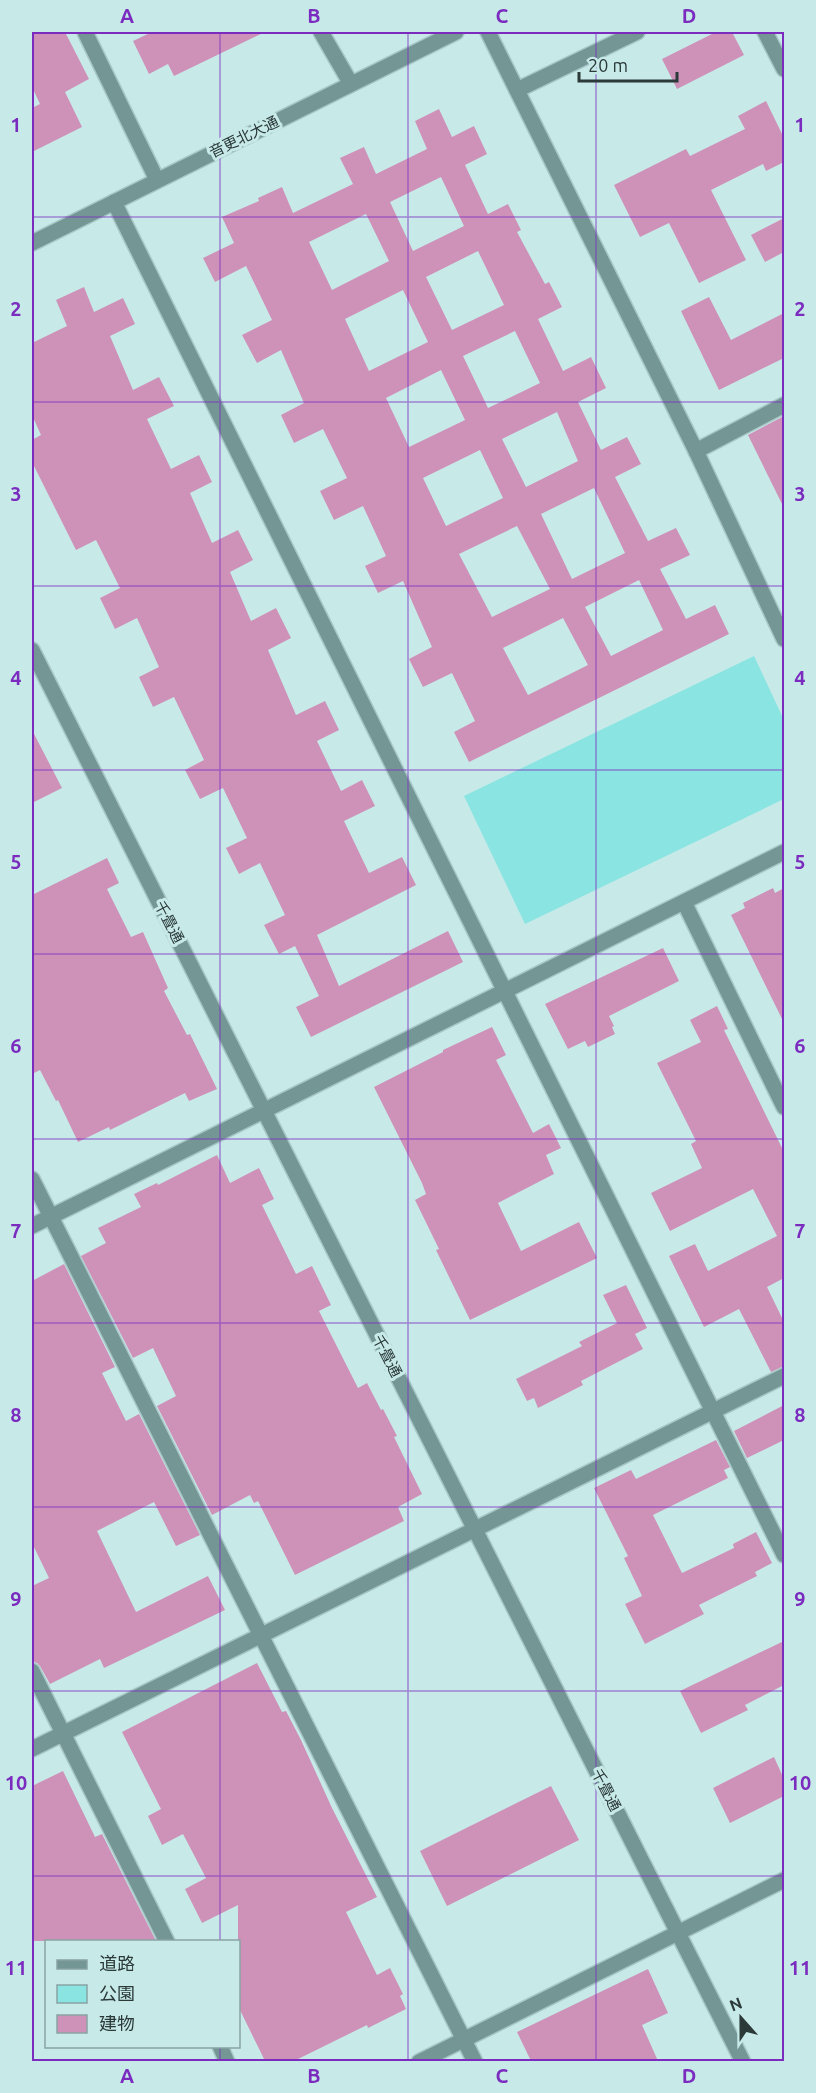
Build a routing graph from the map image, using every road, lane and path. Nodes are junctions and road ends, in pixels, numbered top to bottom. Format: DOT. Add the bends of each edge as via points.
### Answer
graph roads {
  1 [pos="85,32"];
  2 [pos="321,32"];
  3 [pos="456,32"];
  4 [pos="488,32"];
  5 [pos="637,32"];
  6 [pos="765,32"];
  7 [pos="784,69"];
  8 [pos="351,84"];
  9 [pos="517,90"];
  10 [pos="157,180"];
  11 [pos="114,202"];
  12 [pos="32,243"];
  13 [pos="784,405"];
  14 [pos="696,451"];
  15 [pos="784,639"];
  16 [pos="32,650"];
  17 [pos="784,852"];
  18 [pos="684,902"];
  19 [pos="505,990"];
  20 [pos="784,1107"];
  21 [pos="264,1111"];
  22 [pos="32,1179"];
  23 [pos="50,1217"];
  24 [pos="32,1226"];
  25 [pos="784,1376"];
  26 [pos="713,1411"];
  27 [pos="475,1529"];
  28 [pos="784,1555"];
  29 [pos="261,1636"];
  30 [pos="32,1671"];
  31 [pos="63,1734"];
  32 [pos="32,1749"];
  33 [pos="784,1880"];
  34 [pos="678,1933"];
  35 [pos="166,1940"];
  36 [pos="464,2039"];
  37 [pos="419,2061"];
  38 [pos="475,2061"];
  39 [pos="743,2061"];
  1 -- 10 [label="street"];
  2 -- 8 [label="street"];
  3 -- 8 [label="street, 音更北大通"];
  4 -- 9 [label="street"];
  5 -- 9 [label="street"];
  6 -- 7 [label="street"];
  8 -- 10 [label="street, 音更北大通"];
  9 -- 14 [label="street"];
  10 -- 11 [label="street, 音更北大通"];
  11 -- 12 [label="street, 音更北大通"];
  11 -- 19 [label="street"];
  13 -- 14 [label="street"];
  14 -- 15 [label="street"];
  16 -- 21 [label="street, 千畳通"];
  17 -- 18 [label="street"];
  18 -- 19 [label="street"];
  18 -- 20 [label="street"];
  19 -- 21 [label="street"];
  19 -- 26 [label="street"];
  21 -- 23 [label="street"];
  21 -- 27 [label="street, 千畳通"];
  22 -- 23 [label="street"];
  23 -- 24 [label="street"];
  23 -- 29 [label="street"];
  25 -- 26 [label="street"];
  26 -- 27 [label="street"];
  26 -- 28 [label="street"];
  27 -- 29 [label="street"];
  27 -- 34 [label="street, 千畳通"];
  29 -- 31 [label="street"];
  29 -- 36 [label="street"];
  30 -- 31 [label="street"];
  31 -- 32 [label="street"];
  31 -- 35 [label="street"];
  33 -- 34 [label="street"];
  34 -- 36 [label="street"];
  34 -- 39 [label="street, 千畳通"];
  36 -- 37 [label="street"];
  36 -- 38 [label="street"];
}
